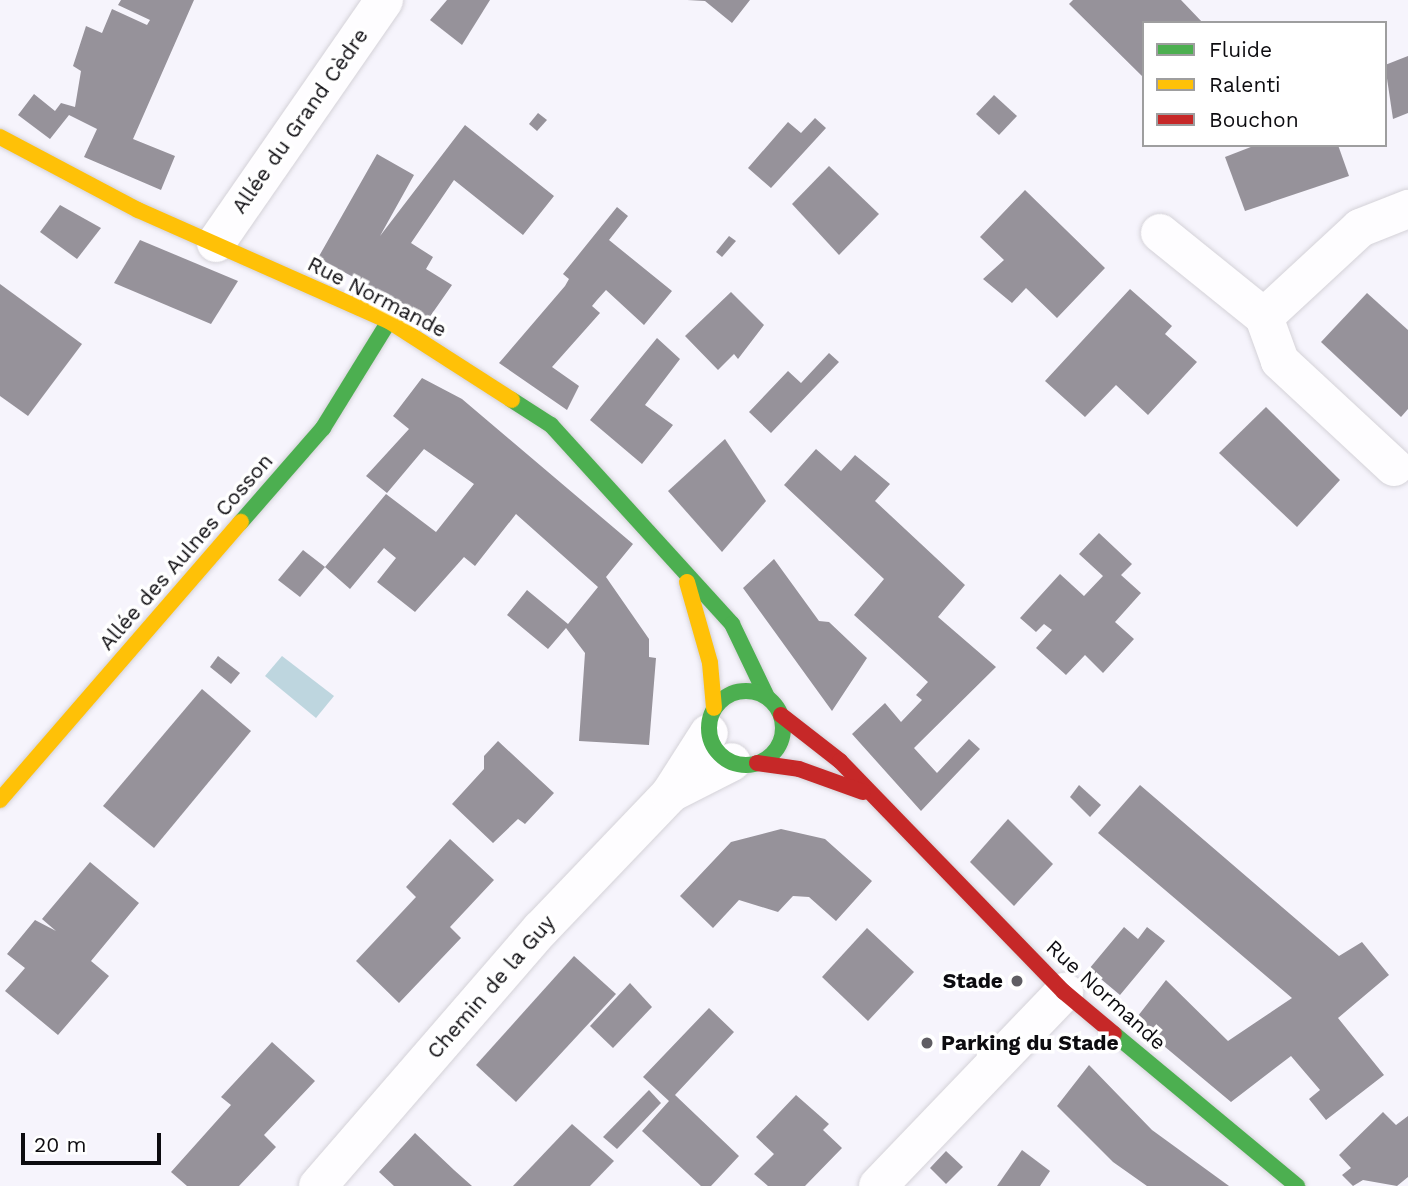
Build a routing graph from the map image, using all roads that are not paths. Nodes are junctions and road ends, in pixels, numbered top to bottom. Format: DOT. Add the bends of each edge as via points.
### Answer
graph roads {
  1 [pos="384,0"];
  2 [pos="0,137"];
  3 [pos="1408,209"];
  4 [pos="1160,233"];
  5 [pos="216,243"];
  6 [pos="1264,317"];
  7 [pos="389,321"];
  8 [pos="1394,467"];
  9 [pos="683,570"];
  10 [pos="767,697"];
  11 [pos="781,715"];
  12 [pos="728,742"];
  13 [pos="868,794"];
  14 [pos="0,800"];
  15 [pos="1064,992"];
  16 [pos="318,1186"];
  17 [pos="878,1186"];
  18 [pos="1297,1186"];
  1 -- 5 [label="street, Allée du Grand Cèdre"];
  2 -- 5 [label="street, Rue Normande" via="52,169"];
  3 -- 6 [label="street" via="1360,228"];
  4 -- 6 [label="street"];
  5 -- 7 [label="street, Rue Normande"];
  6 -- 8 [label="street" via="1280,361"];
  7 -- 9 [label="street, Rue Normande" via="551,425"];
  7 -- 14 [label="street, Allée des Aulnes Cosson" via="323,428"];
  9 -- 10 [label="street, Rue Normande" via="732,624"];
  9 -- 12 [label="street, Rue Normande"];
  10 -- 11 [label="street, Rue Normande"];
  10 -- 12 [label="street" via="744,690"];
  11 -- 12 [label="street" via="781,738"];
  11 -- 13 [label="street, Rue Normande" via="840,761"];
  12 -- 13 [label="street, Rue Normande"];
  12 -- 16 [label="street, Chemin de la Guy" via="670,794 541,929"];
  13 -- 15 [label="street, Rue Normande"];
  15 -- 17 [label="street"];
  15 -- 18 [label="street, Rue Normande"];
}
